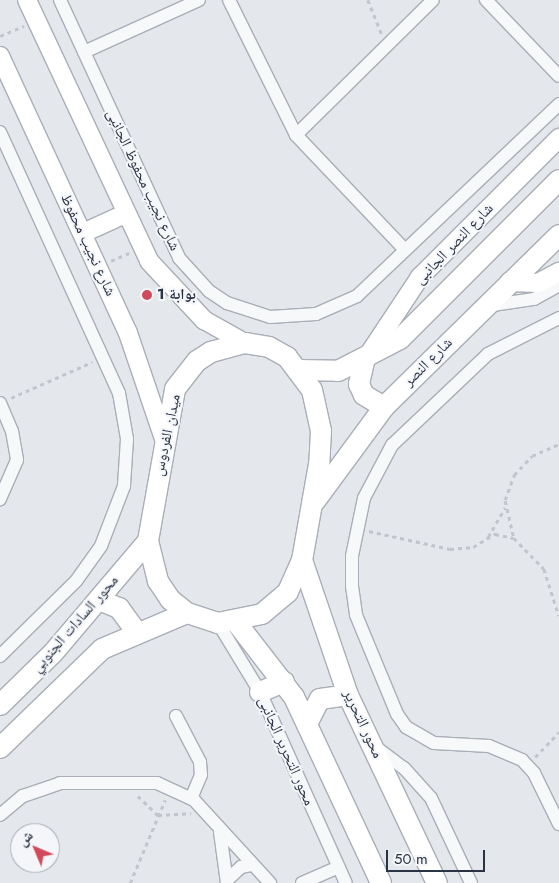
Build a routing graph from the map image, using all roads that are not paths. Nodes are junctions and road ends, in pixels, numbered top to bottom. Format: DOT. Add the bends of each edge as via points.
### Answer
graph roads {
  1 [pos="27,0"];
  2 [pos="60,0"];
  3 [pos="199,0"];
  4 [pos="229,0"];
  5 [pos="433,0"];
  6 [pos="486,0"];
  7 [pos="84,52"];
  8 [pos="0,56"];
  9 [pos="559,76"];
  10 [pos="559,104"];
  11 [pos="0,132"];
  12 [pos="296,135"];
  13 [pos="559,138"];
  14 [pos="559,180"];
  15 [pos="125,214"];
  16 [pos="83,233"];
  17 [pos="559,234"];
  18 [pos="405,250"];
  19 [pos="559,272"];
  20 [pos="509,282"];
  21 [pos="559,285"];
  22 [pos="484,307"];
  23 [pos="559,318"];
  24 [pos="245,343"];
  25 [pos="364,362"];
  26 [pos="298,370"];
  27 [pos="4,401"];
  28 [pos="384,407"];
  29 [pos="164,439"];
  30 [pos="0,498"];
  31 [pos="313,503"];
  32 [pos="148,541"];
  33 [pos="302,560"];
  34 [pos="99,600"];
  35 [pos="187,613"];
  36 [pos="227,622"];
  37 [pos="136,631"];
  38 [pos="0,656"];
  39 [pos="284,682"];
  40 [pos="260,692"];
  41 [pos="348,695"];
  42 [pos="0,705"];
  43 [pos="176,716"];
  44 [pos="307,724"];
  45 [pos="372,744"];
  46 [pos="0,748"];
  47 [pos="191,798"];
  48 [pos="0,815"];
  49 [pos="559,824"];
  50 [pos="220,832"];
  51 [pos="251,865"];
  52 [pos="339,867"];
  53 [pos="227,881"];
  54 [pos="270,883"];
  55 [pos="302,883"];
  56 [pos="346,883"];
  57 [pos="381,883"];
  58 [pos="437,883"];
  59 [pos="471,883"];
  1 -- 15 [label="street"];
  2 -- 7 [label="street, شارع نجيب محفوظ الجانبى"];
  3 -- 7 [label="street"];
  4 -- 12 [label="street"];
  5 -- 12 [label="street"];
  6 -- 9 [label="street"];
  7 -- 18 [label="street, شارع نجيب محفوظ الجانبى" via="179,258 209,292 228,304 270,317 293,318 337,306 357,296"];
  8 -- 16 [label="street, شارع نجيب محفوظ"];
  10 -- 18 [label="street, شارع نجيب محفوظ الجانبى"];
  11 -- 38 [label="street" via="104,357 124,416 124,486 111,527 90,564"];
  12 -- 18 [label="street"];
  13 -- 25 [label="street, شارع النصر الجانبى" via="420,277"];
  14 -- 25 [label="main road" via="415,326"];
  15 -- 16 [label="street"];
  15 -- 24 [label="street" via="141,247 184,303 226,335"];
  16 -- 29 [label="street, شارع نجيب محفوظ" via="147,381"];
  17 -- 20 [label="main road, شارع النصر"];
  19 -- 20 [label="street" via="538,283"];
  20 -- 22 [label="main road, شارع النصر"];
  21 -- 22 [label="street" via="534,299"];
  22 -- 28 [label="main road, شارع النصر"];
  23 -- 49 [label="street" via="488,354 412,422 376,471 356,528 352,556 356,615 396,714 406,727 434,743 489,746 527,765"];
  24 -- 26 [label="main road, ميدان الفردوس" via="269,347"];
  24 -- 29 [label="main road, ميدان الفردوس" via="211,352 184,374 170,406"];
  25 -- 26 [label="main road" via="322,374"];
  25 -- 28 [label="main road" via="359,378 364,395"];
  26 -- 31 [label="main road, ميدان الفردوس" via="312,390 321,431"];
  27 -- 30 [label="street" via="17,460"];
  28 -- 31 [label="main road, شارع النصر"];
  29 -- 32 [label="main road, ميدان الفردوس"];
  31 -- 33 [label="main road, ميدان الفردوس"];
  32 -- 34 [label="main road, محور السادات الجنوبي"];
  32 -- 35 [label="main road, ميدان الفردوس" via="158,581"];
  33 -- 36 [label="main road, ميدان الفردوس" via="292,585 276,605"];
  33 -- 41 [label="main road, محور التحرير"];
  34 -- 37 [label="main road" via="120,608"];
  34 -- 42 [label="main road, محور السادات الجنوبي"];
  35 -- 36 [label="main road, ميدان الفردوس"];
  35 -- 37 [label="main road, محور السادات الجنوبي"];
  36 -- 39 [label="main road"];
  36 -- 40 [label="street, محور التحرير الجانبى"];
  37 -- 46 [label="main road, محور السادات الجنوبي" via="92,657"];
  39 -- 40 [label="main road"];
  39 -- 44 [label="main road"];
  40 -- 52 [label="street, محور التحرير الجانبى"];
  41 -- 44 [label="main road" via="320,699"];
  41 -- 45 [label="main road, محور التحرير"];
  43 -- 47 [label="street" via="200,762 200,775"];
  44 -- 57 [label="main road"];
  45 -- 58 [label="main road, محور التحرير"];
  45 -- 59 [label="street" via="404,768 431,798"];
  47 -- 48 [label="street" via="170,788 133,783 60,784 23,796"];
  47 -- 50 [label="street"];
  50 -- 51 [label="street"];
  50 -- 53 [label="street"];
  51 -- 53 [label="street" via="241,867"];
  51 -- 54 [label="street"];
  52 -- 55 [label="street"];
  52 -- 56 [label="street, محور التحرير الجانبى"];
}
